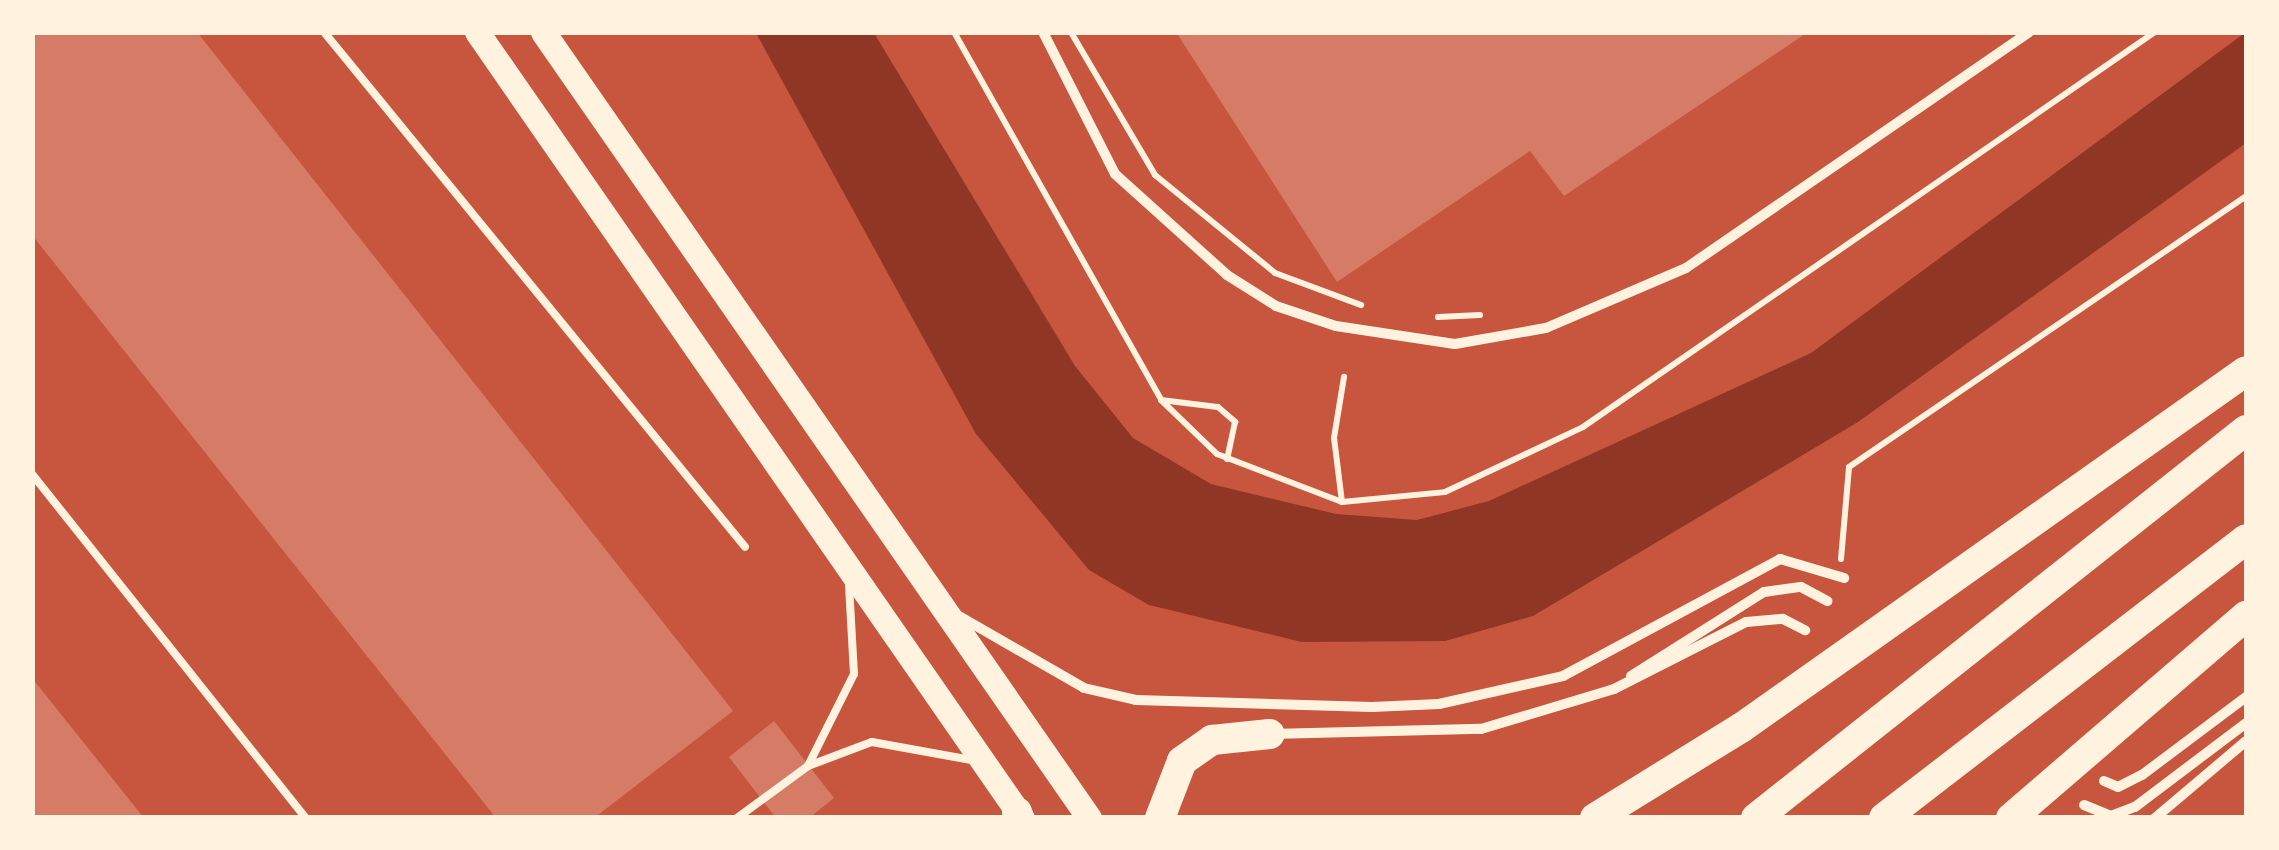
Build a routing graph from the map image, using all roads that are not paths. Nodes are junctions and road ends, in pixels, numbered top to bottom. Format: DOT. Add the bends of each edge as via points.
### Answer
graph roads {
  1 [pos="324,32"];
  2 [pos="477,32"];
  3 [pos="543,32"];
  4 [pos="1042,32"];
  5 [pos="2030,32"];
  6 [pos="2246,371"];
  7 [pos="2246,430"];
  8 [pos="32,474"];
  9 [pos="2246,538"];
  10 [pos="745,547"];
  11 [pos="838,552"];
  12 [pos="1841,577"];
  13 [pos="1827,601"];
  14 [pos="941,605"];
  15 [pos="2246,616"];
  16 [pos="1806,630"];
  17 [pos="1614,688"];
  18 [pos="2246,697"];
  19 [pos="2246,724"];
  20 [pos="1270,734"];
  21 [pos="2246,740"];
  22 [pos="984,764"];
  23 [pos="808,766"];
  24 [pos="2104,781"];
  25 [pos="2084,805"];
  26 [pos="1020,816"];
  27 [pos="306,818"];
  28 [pos="737,818"];
  29 [pos="1090,818"];
  30 [pos="1160,818"];
  31 [pos="1594,818"];
  32 [pos="1756,818"];
  33 [pos="1884,818"];
  34 [pos="2011,818"];
  35 [pos="2155,818"];
  1 -- 10 [label="lane"];
  2 -- 11 [label="main road"];
  3 -- 14 [label="main road"];
  4 -- 5 [label="street" via="1116,174 1228,275 1276,306 1336,326 1455,344 1546,328 1686,268"];
  6 -- 31 [label="highway" via="1756,718"];
  7 -- 32 [label="highway"];
  8 -- 27 [label="lane"];
  9 -- 33 [label="highway"];
  11 -- 22 [label="main road"];
  11 -- 23 [label="lane" via="856,612 854,674"];
  12 -- 14 [label="street" via="1799,560 1756,566 1563,676 1438,704 1136,700 1084,688"];
  13 -- 17 [label="street" via="1801,588 1764,592"];
  14 -- 29 [label="main road"];
  15 -- 34 [label="highway"];
  16 -- 17 [label="street" via="1783,620 1746,622"];
  17 -- 20 [label="street" via="1481,729"];
  18 -- 24 [label="street" via="2142,776 2118,787"];
  19 -- 25 [label="street" via="2135,807 2112,816"];
  20 -- 30 [label="highway" via="1212,740 1182,761"];
  21 -- 35 [label="street"];
  22 -- 23 [label="lane" via="872,742"];
  22 -- 26 [label="main road"];
  23 -- 28 [label="lane"];
}
